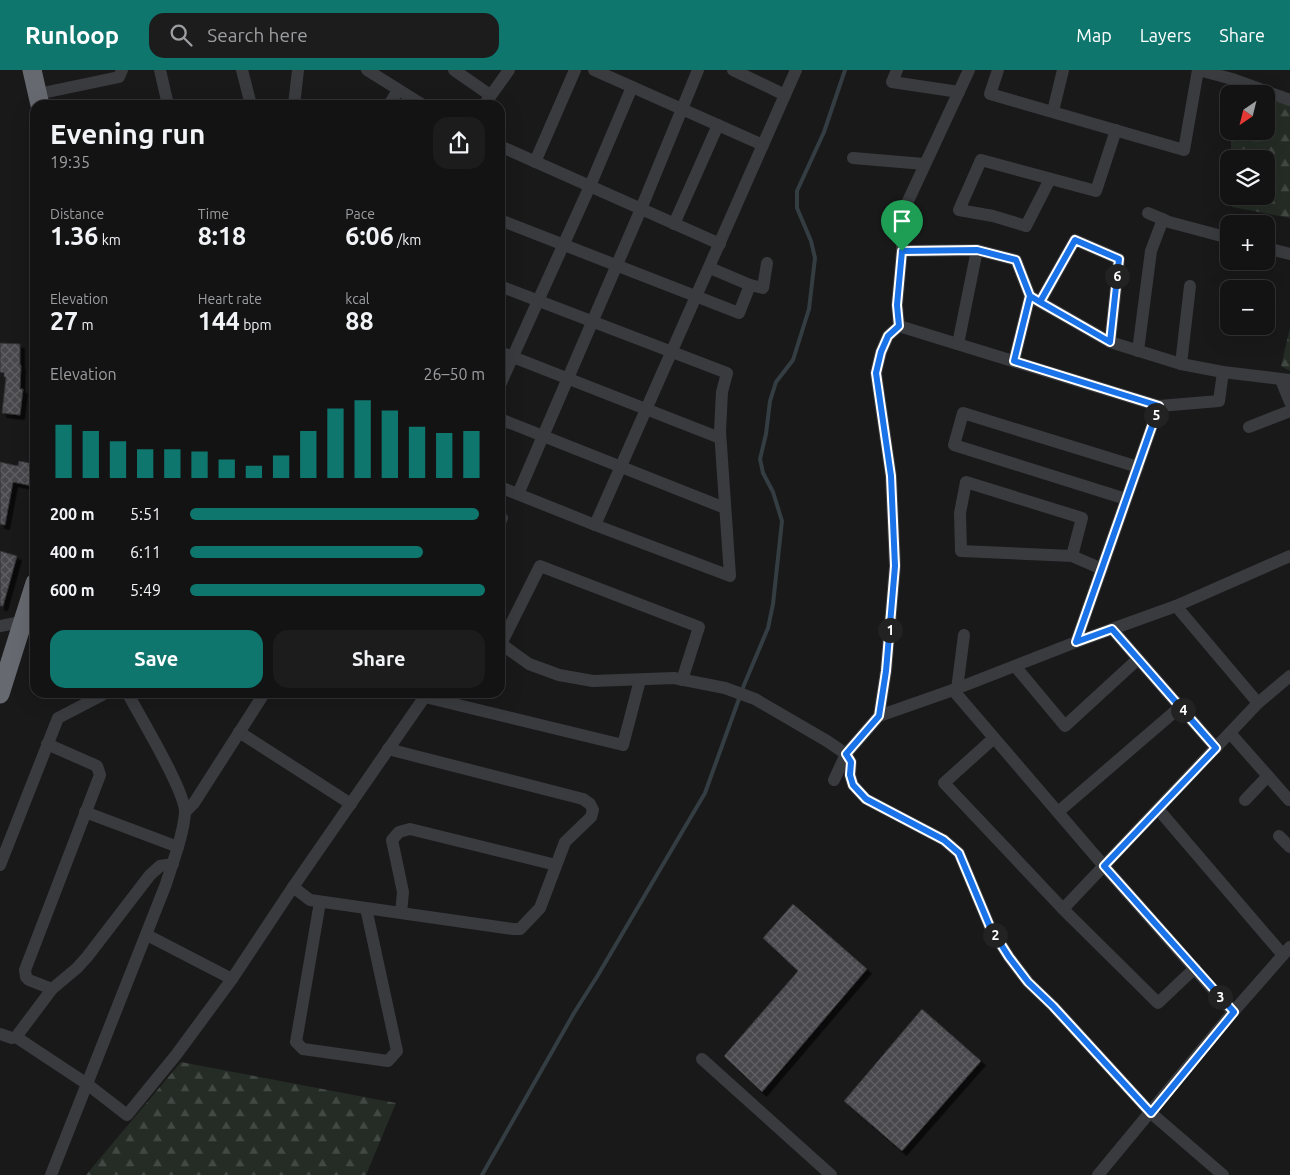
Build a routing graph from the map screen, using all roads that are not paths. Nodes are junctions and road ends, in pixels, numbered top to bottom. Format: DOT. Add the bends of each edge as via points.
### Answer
graph roads {
  1 [pos="32,70"];
  2 [pos="122,70"];
  3 [pos="160,70"];
  4 [pos="242,70"];
  5 [pos="298,70"];
  6 [pos="367,70"];
  7 [pos="454,70"];
  8 [pos="509,70"];
  9 [pos="575,70"];
  10 [pos="594,70"];
  11 [pos="698,70"];
  12 [pos="734,70"];
  13 [pos="796,70"];
  14 [pos="897,70"];
  15 [pos="969,70"];
  16 [pos="998,70"];
  17 [pos="1063,70"];
  18 [pos="1199,70"];
  19 [pos="380,74"];
  20 [pos="1232,74"];
  21 [pos="632,87"];
  22 [pos="398,90"];
  23 [pos="959,92"];
  24 [pos="785,96"];
  25 [pos="39,100"];
  26 [pos="167,100"];
  27 [pos="249,100"];
  28 [pos="295,100"];
  29 [pos="392,100"];
  30 [pos="415,100"];
  31 [pos="487,100"];
  32 [pos="1290,100"];
  33 [pos="682,109"];
  34 [pos="1053,111"];
  35 [pos="718,125"];
  36 [pos="1116,130"];
  37 [pos="764,145"];
  38 [pos="505,148"];
  39 [pos="853,158"];
  40 [pos="535,162"];
  41 [pos="924,164"];
  42 [pos="1050,179"];
  43 [pos="590,186"];
  44 [pos="641,209"];
  45 [pos="1148,212"];
  46 [pos="1163,219"];
  47 [pos="505,222"];
  48 [pos="674,224"];
  49 [pos="1220,235"];
  50 [pos="720,244"];
  51 [pos="563,245"];
  52 [pos="977,250"];
  53 [pos="1275,250"];
  54 [pos="902,251"];
  55 [pos="1290,254"];
  56 [pos="767,262"];
  57 [pos="617,266"];
  58 [pos="710,268"];
  59 [pos="750,285"];
  60 [pos="1190,286"];
  61 [pos="505,288"];
  62 [pos="697,297"];
  63 [pos="1035,299"];
  64 [pos="537,301"];
  65 [pos="592,322"];
  66 [pos="899,326"];
  67 [pos="1110,342"];
  68 [pos="958,344"];
  69 [pos="1138,351"];
  70 [pos="672,352"];
  71 [pos="506,355"];
  72 [pos="1014,361"];
  73 [pos="1181,364"];
  74 [pos="1223,372"];
  75 [pos="568,379"];
  76 [pos="1285,380"];
  77 [pos="1290,402"];
  78 [pos="1159,406"];
  79 [pos="647,410"];
  80 [pos="1290,411"];
  81 [pos="505,421"];
  82 [pos="1249,427"];
  83 [pos="543,436"];
  84 [pos="720,438"];
  85 [pos="622,467"];
  86 [pos="1138,467"];
  87 [pos="505,489"];
  88 [pos="518,494"];
  89 [pos="1126,499"];
  90 [pos="725,508"];
  91 [pos="595,525"];
  92 [pos="1072,556"];
  93 [pos="1290,556"];
  94 [pos="1102,569"];
  95 [pos="30,599"];
  96 [pos="1176,606"];
  97 [pos="30,619"];
  98 [pos="0,626"];
  99 [pos="1112,629"];
  100 [pos="964,635"];
  101 [pos="505,636"];
  102 [pos="1076,642"];
  103 [pos="505,647"];
  104 [pos="1138,659"];
  105 [pos="1014,666"];
  106 [pos="1290,676"];
  107 [pos="640,680"];
  108 [pos="682,680"];
  109 [pos="955,690"];
  110 [pos="0,694"];
  111 [pos="96,698"];
  112 [pos="130,698"];
  113 [pos="261,698"];
  114 [pos="424,698"];
  115 [pos="438,698"];
  116 [pos="1258,703"];
  117 [pos="1180,707"];
  118 [pos="879,716"];
  119 [pos="239,732"];
  120 [pos="1230,733"];
  121 [pos="994,738"];
  122 [pos="47,744"];
  123 [pos="1216,748"];
  124 [pos="388,749"];
  125 [pos="846,754"];
  126 [pos="1268,776"];
  127 [pos="834,780"];
  128 [pos="1245,800"];
  129 [pos="1288,800"];
  130 [pos="351,804"];
  131 [pos="1158,809"];
  132 [pos="85,812"];
  133 [pos="185,812"];
  134 [pos="1058,812"];
  135 [pos="1279,836"];
  136 [pos="178,847"];
  137 [pos="1290,847"];
  138 [pos="173,864"];
  139 [pos="556,865"];
  140 [pos="0,866"];
  141 [pos="1104,866"];
  142 [pos="292,888"];
  143 [pos="320,902"];
  144 [pos="366,908"];
  145 [pos="1063,909"];
  146 [pos="401,913"];
  147 [pos="147,935"];
  148 [pos="1286,952"];
  149 [pos="1195,968"];
  150 [pos="232,979"];
  151 [pos="52,989"];
  152 [pos="1234,1012"];
  153 [pos="0,1034"];
  154 [pos="16,1038"];
  155 [pos="702,1059"];
  156 [pos="87,1084"];
  157 [pos="1151,1113"];
  158 [pos="51,1175"];
  159 [pos="831,1175"];
  160 [pos="1098,1175"];
  161 [pos="1224,1175"];
  1 -- 25 [label="highway"];
  2 -- 25 [label="street" via="119,77"];
  3 -- 26 [label="street"];
  4 -- 27 [label="street"];
  5 -- 28 [label="street"];
  6 -- 19 [label="street"];
  7 -- 31 [label="street"];
  8 -- 31 [label="street"];
  9 -- 40 [label="street"];
  10 -- 21 [label="street"];
  11 -- 33 [label="street"];
  12 -- 24 [label="street"];
  13 -- 24 [label="street"];
  14 -- 23 [label="street" via="892,82"];
  15 -- 23 [label="street"];
  16 -- 34 [label="street" via="990,94"];
  17 -- 34 [label="street"];
  18 -- 20 [label="street"];
  18 -- 36 [label="street" via="1184,150"];
  19 -- 22 [label="street"];
  20 -- 32 [label="street"];
  21 -- 33 [label="street"];
  21 -- 43 [label="street"];
  22 -- 29 [label="street"];
  22 -- 30 [label="street"];
  23 -- 41 [label="street"];
  24 -- 37 [label="street"];
  33 -- 35 [label="street"];
  33 -- 44 [label="street"];
  34 -- 36 [label="street"];
  35 -- 37 [label="street"];
  35 -- 48 [label="street"];
  36 -- 42 [label="street" via="1096,191"];
  37 -- 50 [label="street"];
  38 -- 40 [label="street"];
  39 -- 41 [label="street"];
  40 -- 43 [label="street"];
  41 -- 54 [label="street" via="902,214"];
  42 -- 42 [label="street" via="1026,226 959,210 982,160"];
  43 -- 44 [label="street"];
  43 -- 51 [label="street"];
  44 -- 48 [label="street"];
  44 -- 57 [label="street"];
  45 -- 46 [label="street"];
  46 -- 49 [label="street"];
  46 -- 69 [label="street" via="1151,251"];
  47 -- 51 [label="street"];
  48 -- 50 [label="street"];
  50 -- 58 [label="street"];
  51 -- 57 [label="street"];
  51 -- 64 [label="street"];
  52 -- 54 [label="street"];
  52 -- 63 [label="street" via="1016,260"];
  52 -- 68 [label="street"];
  53 -- 55 [label="street"];
  54 -- 66 [label="street" via="897,305"];
  56 -- 59 [label="street" via="763,288"];
  57 -- 62 [label="street"];
  57 -- 65 [label="street"];
  58 -- 59 [label="street"];
  58 -- 62 [label="street"];
  59 -- 62 [label="street" via="739,313"];
  60 -- 73 [label="street"];
  61 -- 64 [label="street"];
  62 -- 70 [label="street"];
  63 -- 67 [label="street"];
  63 -- 67 [label="street" via="1075,240 1119,259"];
  63 -- 72 [label="street"];
  64 -- 65 [label="street"];
  64 -- 71 [label="street"];
  65 -- 70 [label="street"];
  65 -- 75 [label="street"];
  66 -- 68 [label="street"];
  66 -- 118 [label="street" via="888,336 876,373 891,476 895,566"];
  67 -- 69 [label="street"];
  68 -- 72 [label="street"];
  69 -- 73 [label="street"];
  70 -- 79 [label="street"];
  70 -- 84 [label="street" via="727,373 722,392"];
  71 -- 75 [label="street"];
  72 -- 78 [label="street"];
  73 -- 74 [label="street"];
  74 -- 76 [label="street"];
  74 -- 78 [label="street" via="1219,401"];
  75 -- 79 [label="street"];
  75 -- 83 [label="street"];
  76 -- 77 [label="street"];
  78 -- 86 [label="street"];
  79 -- 84 [label="street"];
  79 -- 85 [label="street"];
  80 -- 82 [label="street"];
  81 -- 83 [label="street"];
  83 -- 85 [label="street"];
  83 -- 88 [label="street"];
  84 -- 90 [label="street"];
  85 -- 90 [label="street"];
  85 -- 91 [label="street"];
  86 -- 89 [label="street"];
  86 -- 89 [label="street" via="963,413 954,445"];
  87 -- 88 [label="street"];
  88 -- 91 [label="street"];
  89 -- 94 [label="street"];
  90 -- 91 [label="street" via="730,576"];
  92 -- 92 [label="street" via="1082,518 966,482 960,513 961,551"];
  92 -- 94 [label="street"];
  93 -- 96 [label="street"];
  94 -- 102 [label="street"];
  95 -- 110 [label="highway"];
  96 -- 99 [label="street"];
  96 -- 116 [label="street"];
  97 -- 98 [label="street"];
  99 -- 102 [label="street"];
  99 -- 104 [label="street"];
  100 -- 109 [label="street"];
  101 -- 108 [label="street" via="540,566 699,627"];
  102 -- 105 [label="street"];
  103 -- 107 [label="street" via="529,664 559,675 592,681"];
  104 -- 105 [label="street" via="1065,726"];
  104 -- 117 [label="street"];
  105 -- 109 [label="street"];
  106 -- 116 [label="street"];
  107 -- 108 [label="street"];
  107 -- 115 [label="street" via="623,745"];
  108 -- 125 [label="street" via="725,688 755,700"];
  109 -- 118 [label="street"];
  109 -- 121 [label="street"];
  111 -- 122 [label="street" via="58,718"];
  112 -- 133 [label="street" via="178,789"];
  113 -- 119 [label="street"];
  114 -- 124 [label="street"];
  116 -- 120 [label="street"];
  117 -- 123 [label="street"];
  117 -- 134 [label="street"];
  118 -- 125 [label="street"];
  119 -- 130 [label="street"];
  119 -- 133 [label="street"];
  120 -- 123 [label="street"];
  120 -- 126 [label="street"];
  121 -- 134 [label="street"];
  121 -- 145 [label="street" via="944,783"];
  122 -- 132 [label="street" via="100,770"];
  122 -- 140 [label="street"];
  123 -- 131 [label="street"];
  124 -- 130 [label="street"];
  124 -- 139 [label="street" via="582,799 590,804 593,810 591,817 565,842"];
  125 -- 127 [label="street"];
  125 -- 157 [label="street" via="851,762 853,785 866,799 944,840 959,853 990,927 1009,957 1028,982"];
  126 -- 128 [label="street"];
  126 -- 129 [label="street"];
  130 -- 142 [label="street"];
  131 -- 141 [label="street"];
  131 -- 148 [label="street"];
  132 -- 136 [label="street"];
  132 -- 151 [label="street" via="25,970 29,980"];
  133 -- 136 [label="street"];
  134 -- 141 [label="street"];
  135 -- 137 [label="street"];
  136 -- 138 [label="street"];
  138 -- 147 [label="street"];
  138 -- 151 [label="street" via="160,866 150,875 87,958"];
  139 -- 146 [label="street" via="540,908 520,929"];
  139 -- 146 [label="street" via="410,829 399,832 392,840 403,892"];
  141 -- 145 [label="street"];
  141 -- 149 [label="street"];
  142 -- 143 [label="street" via="310,900"];
  142 -- 150 [label="street"];
  143 -- 144 [label="street"];
  143 -- 144 [label="street" via="296,1042 303,1049 388,1061 397,1050"];
  144 -- 146 [label="street"];
  145 -- 149 [label="street" via="1158,1003"];
  147 -- 150 [label="street"];
  147 -- 156 [label="street"];
  148 -- 152 [label="street"];
  149 -- 152 [label="street"];
  150 -- 156 [label="street" via="127,1114"];
  151 -- 154 [label="street"];
  152 -- 157 [label="street"];
  153 -- 154 [label="street"];
  154 -- 156 [label="street"];
  155 -- 159 [label="street"];
  156 -- 158 [label="street"];
  157 -- 160 [label="street"];
  157 -- 161 [label="street"];
}
